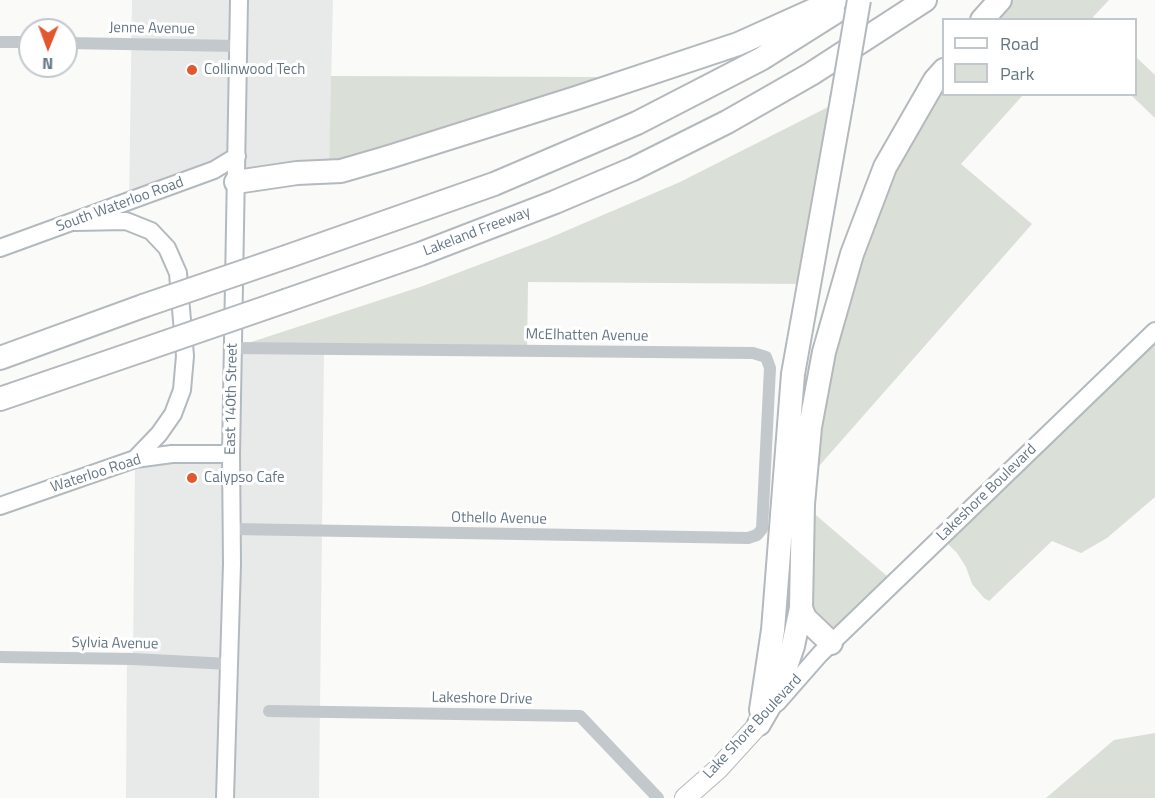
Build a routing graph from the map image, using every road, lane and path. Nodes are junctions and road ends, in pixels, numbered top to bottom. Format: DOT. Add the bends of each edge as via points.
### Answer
graph roads {
  1 [pos="239,0"];
  2 [pos="836,0"];
  3 [pos="858,0"];
  4 [pos="925,0"];
  5 [pos="1000,0"];
  6 [pos="984,18"];
  7 [pos="0,42"];
  8 [pos="18,42"];
  9 [pos="78,43"];
  10 [pos="238,46"];
  11 [pos="942,71"];
  12 [pos="237,156"];
  13 [pos="236,182"];
  14 [pos="75,222"];
  15 [pos="4,246"];
  16 [pos="143,306"];
  17 [pos="1155,332"];
  18 [pos="0,341"];
  19 [pos="233,348"];
  20 [pos="0,358"];
  21 [pos="0,399"];
  22 [pos="231,454"];
  23 [pos="135,459"];
  24 [pos="0,506"];
  25 [pos="233,529"];
  26 [pos="762,529"];
  27 [pos="801,608"];
  28 [pos="825,649"];
  29 [pos="0,657"];
  30 [pos="229,664"];
  31 [pos="269,711"];
  32 [pos="759,724"];
  33 [pos="225,798"];
  34 [pos="658,798"];
  35 [pos="685,798"];
  1 -- 10 [label="street, East 140th Street"];
  2 -- 13 [label="highway" via="738,44 389,158 341,171"];
  3 -- 16 [label="highway, bridge" via="761,59 637,123 494,184"];
  3 -- 32 [label="highway, bridge" via="793,374 773,630"];
  4 -- 21 [label="highway, Lakeland Freeway, bridge" via="811,74 633,169 420,254"];
  5 -- 6 [label="highway"];
  7 -- 8 [label="street"];
  9 -- 10 [label="street, Jenne Avenue"];
  10 -- 12 [label="street, East 140th Street"];
  11 -- 27 [label="highway" via="885,167 852,254 824,352 810,427 803,504"];
  12 -- 13 [label="street, East 140th Street"];
  12 -- 14 [label="street, South Waterloo Road" via="214,170"];
  13 -- 19 [label="street, East 140th Street"];
  14 -- 15 [label="street, South Waterloo Road"];
  14 -- 23 [label="street" via="126,221 151,231 167,248 178,273 185,356 182,390 173,414"];
  16 -- 18 [label="highway"];
  16 -- 20 [label="highway"];
  17 -- 28 [label="street, Lakeshore Boulevard"];
  19 -- 22 [label="street, East 140th Street"];
  19 -- 26 [label="street, McElhatten Avenue" via="753,353 766,357 770,368"];
  22 -- 23 [label="street, Waterloo Road" via="172,454"];
  22 -- 25 [label="street, East 140th Street"];
  23 -- 24 [label="street, Waterloo Road"];
  25 -- 26 [label="street, Othello Avenue" via="748,538"];
  25 -- 30 [label="street, East 140th Street"];
  27 -- 28 [label="highway"];
  27 -- 32 [label="highway" via="777,693"];
  28 -- 32 [label="street, Lake Shore Boulevard"];
  29 -- 30 [label="street, Sylvia Avenue"];
  30 -- 33 [label="street, East 140th Street"];
  31 -- 34 [label="street, Lakeshore Drive" via="580,716"];
  32 -- 35 [label="main road, Lake Shore Boulevard"];
}
